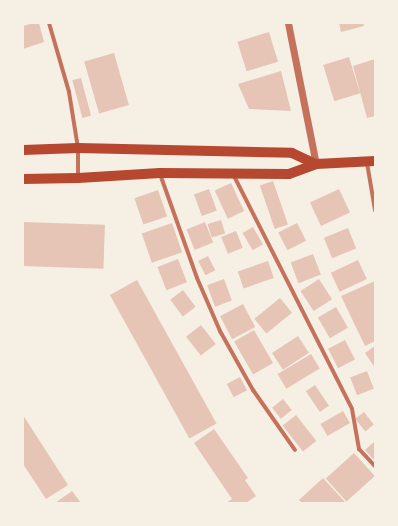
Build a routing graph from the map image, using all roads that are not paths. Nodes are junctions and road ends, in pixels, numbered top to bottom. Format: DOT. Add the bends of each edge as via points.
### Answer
graph roads {
  1 [pos="50,23"];
  2 [pos="288,23"];
  3 [pos="78,148"];
  4 [pos="23,150"];
  5 [pos="371,162"];
  6 [pos="316,164"];
  7 [pos="160,173"];
  8 [pos="233,173"];
  9 [pos="78,178"];
  10 [pos="23,179"];
  11 [pos="375,210"];
  12 [pos="295,450"];
  13 [pos="375,466"];
  1 -- 3 [label="street" via="69,92"];
  2 -- 6 [label="street"];
  3 -- 4 [label="main road"];
  3 -- 6 [label="main road" via="292,153"];
  3 -- 9 [label="street"];
  5 -- 6 [label="main road"];
  5 -- 11 [label="street"];
  6 -- 8 [label="main road" via="289,174"];
  7 -- 8 [label="main road"];
  7 -- 9 [label="main road"];
  7 -- 12 [label="street" via="197,278 220,331 253,390"];
  8 -- 13 [label="street" via="352,409 359,449"];
  9 -- 10 [label="main road"];
}
